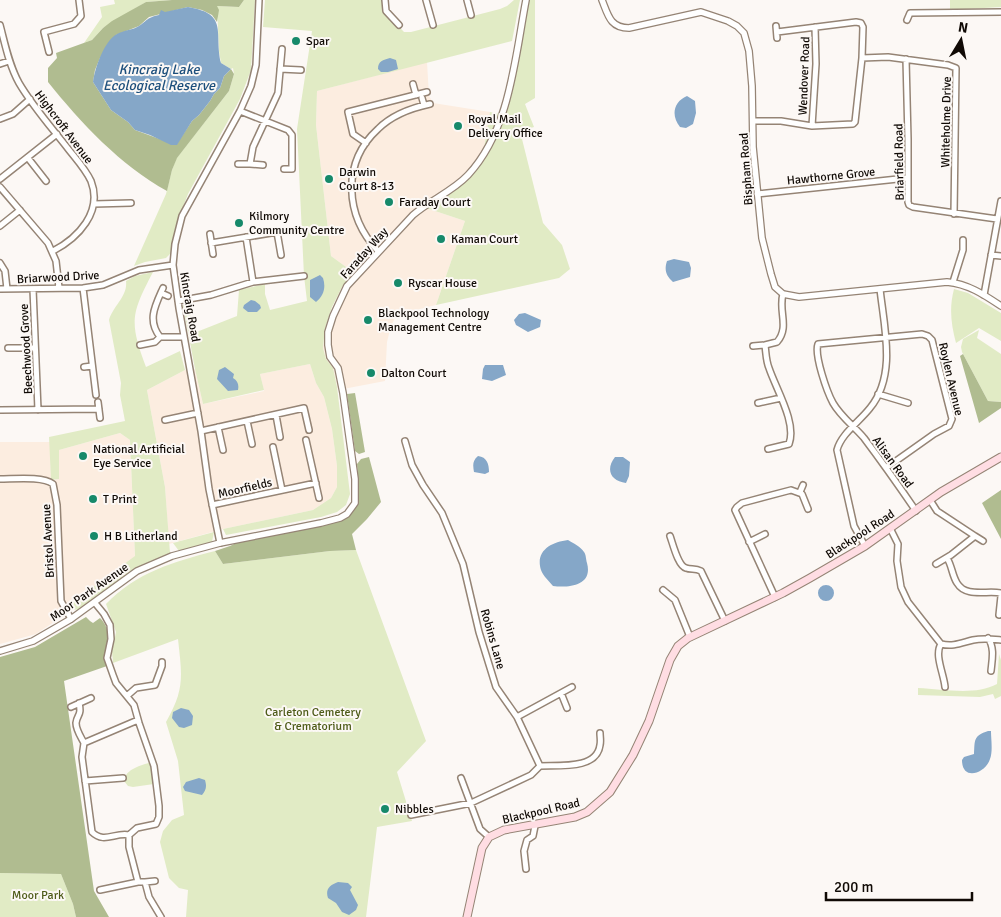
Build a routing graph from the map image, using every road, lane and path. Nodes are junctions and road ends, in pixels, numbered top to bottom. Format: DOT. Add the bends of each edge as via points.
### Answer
graph roads {
  1 [pos="79,0"];
  2 [pos="259,0"];
  3 [pos="385,0"];
  4 [pos="426,0"];
  5 [pos="467,0"];
  6 [pos="526,0"];
  7 [pos="602,0"];
  8 [pos="475,5"];
  9 [pos="469,6"];
  10 [pos="903,10"];
  11 [pos="1001,12"];
  12 [pos="910,13"];
  13 [pos="472,15"];
  14 [pos="907,20"];
  15 [pos="398,25"];
  16 [pos="433,25"];
  17 [pos="816,27"];
  18 [pos="0,28"];
  19 [pos="777,32"];
  20 [pos="282,49"];
  21 [pos="49,52"];
  22 [pos="862,58"];
  23 [pos="906,59"];
  24 [pos="9,61"];
  25 [pos="0,64"];
  26 [pos="280,68"];
  27 [pos="301,70"];
  28 [pos="413,84"];
  29 [pos="428,92"];
  30 [pos="419,96"];
  31 [pos="30,99"];
  32 [pos="240,110"];
  33 [pos="0,119"];
  34 [pos="265,120"];
  35 [pos="753,121"];
  36 [pos="812,126"];
  37 [pos="57,134"];
  38 [pos="366,142"];
  39 [pos="28,158"];
  40 [pos="238,164"];
  41 [pos="250,164"];
  42 [pos="264,165"];
  43 [pos="284,169"];
  44 [pos="908,178"];
  45 [pos="0,179"];
  46 [pos="46,181"];
  47 [pos="0,187"];
  48 [pos="757,194"];
  49 [pos="1001,201"];
  50 [pos="131,203"];
  51 [pos="94,204"];
  52 [pos="20,210"];
  53 [pos="954,214"];
  54 [pos="997,219"];
  55 [pos="0,226"];
  56 [pos="210,234"];
  57 [pos="246,237"];
  58 [pos="963,240"];
  59 [pos="212,243"];
  60 [pos="378,250"];
  61 [pos="53,252"];
  62 [pos="214,254"];
  63 [pos="280,255"];
  64 [pos="991,255"];
  65 [pos="1001,256"];
  66 [pos="0,264"];
  67 [pos="173,265"];
  68 [pos="304,276"];
  69 [pos="292,277"];
  70 [pos="253,282"];
  71 [pos="952,282"];
  72 [pos="292,284"];
  73 [pos="33,288"];
  74 [pos="59,288"];
  75 [pos="83,288"];
  76 [pos="0,289"];
  77 [pos="7,289"];
  78 [pos="880,289"];
  79 [pos="783,294"];
  80 [pos="984,295"];
  81 [pos="168,296"];
  82 [pos="178,300"];
  83 [pos="1001,306"];
  84 [pos="184,337"];
  85 [pos="885,337"];
  86 [pos="160,338"];
  87 [pos="140,345"];
  88 [pos="765,345"];
  89 [pos="753,346"];
  90 [pos="8,348"];
  91 [pos="35,348"];
  92 [pos="92,366"];
  93 [pos="84,367"];
  94 [pos="96,394"];
  95 [pos="878,394"];
  96 [pos="781,398"];
  97 [pos="98,402"];
  98 [pos="758,403"];
  99 [pos="908,404"];
  100 [pos="99,409"];
  101 [pos="0,410"];
  102 [pos="38,410"];
  103 [pos="198,413"];
  104 [pos="276,414"];
  105 [pos="100,418"];
  106 [pos="165,420"];
  107 [pos="247,421"];
  108 [pos="218,427"];
  109 [pos="853,427"];
  110 [pos="309,430"];
  111 [pos="201,431"];
  112 [pos="280,437"];
  113 [pos="306,440"];
  114 [pos="405,442"];
  115 [pos="252,444"];
  116 [pos="273,447"];
  117 [pos="768,449"];
  118 [pos="223,450"];
  119 [pos="1001,457"];
  120 [pos="886,468"];
  121 [pos="0,479"];
  122 [pos="316,483"];
  123 [pos="803,484"];
  124 [pos="282,490"];
  125 [pos="800,492"];
  126 [pos="319,498"];
  127 [pos="930,500"];
  128 [pos="799,505"];
  129 [pos="212,506"];
  130 [pos="916,511"];
  131 [pos="890,528"];
  132 [pos="765,534"];
  133 [pos="670,536"];
  134 [pos="975,536"];
  135 [pos="983,541"];
  136 [pos="748,542"];
  137 [pos="220,543"];
  138 [pos="865,546"];
  139 [pos="947,558"];
  140 [pos="936,564"];
  141 [pos="663,590"];
  142 [pos="1001,595"];
  143 [pos="775,597"];
  144 [pos="95,603"];
  145 [pos="999,615"];
  146 [pos="71,619"];
  147 [pos="725,621"];
  148 [pos="690,637"];
  149 [pos="988,638"];
  150 [pos="1001,640"];
  151 [pos="941,644"];
  152 [pos="0,651"];
  153 [pos="162,662"];
  154 [pos="991,671"];
  155 [pos="572,687"];
  156 [pos="945,687"];
  157 [pos="561,693"];
  158 [pos="128,696"];
  159 [pos="91,698"];
  160 [pos="79,703"];
  161 [pos="71,707"];
  162 [pos="567,708"];
  163 [pos="517,717"];
  164 [pos="138,720"];
  165 [pos="600,733"];
  166 [pos="84,743"];
  167 [pos="540,766"];
  168 [pos="461,778"];
  169 [pos="85,781"];
  170 [pos="120,781"];
  171 [pos="471,802"];
  172 [pos="411,815"];
  173 [pos="535,826"];
  174 [pos="129,835"];
  175 [pos="489,837"];
  176 [pos="526,869"];
  177 [pos="155,881"];
  178 [pos="138,882"];
  179 [pos="145,882"];
  180 [pos="103,887"];
  181 [pos="161,917"];
  182 [pos="467,917"];
  1 -- 21 [label="street" via="81,16 77,22 44,32"];
  2 -- 32 [label="street, Kincraig Road" via="256,65"];
  3 -- 15 [label="street" via="386,11"];
  4 -- 16 [label="street" via="428,19"];
  5 -- 9 [label="street"];
  6 -- 60 [label="street, Faraday Way" via="505,108 491,142 468,175 418,210"];
  7 -- 35 [label="street, Bispham Road" via="612,22 622,28 701,12 737,26 748,46"];
  8 -- 9 [label="street"];
  9 -- 13 [label="street"];
  10 -- 12 [label="street"];
  11 -- 12 [label="street"];
  12 -- 14 [label="street"];
  17 -- 19 [label="street"];
  17 -- 22 [label="street" via="861,24"];
  17 -- 36 [label="street, Wendover Road"];
  18 -- 24 [label="street, Highcroft Avenue"];
  20 -- 26 [label="street"];
  22 -- 23 [label="street, Whiteholme Drive"];
  22 -- 36 [label="street" via="855,122"];
  23 -- 44 [label="street, Briarfield Road"];
  23 -- 53 [label="street, Whiteholme Drive" via="956,68"];
  24 -- 25 [label="street"];
  24 -- 31 [label="street, Highcroft Avenue"];
  26 -- 27 [label="street"];
  26 -- 34 [label="street" via="278,93"];
  28 -- 30 [label="street"];
  29 -- 30 [label="street"];
  30 -- 38 [label="street" via="427,105 393,117"];
  30 -- 38 [label="street" via="348,112 353,134"];
  31 -- 33 [label="street"];
  31 -- 37 [label="street, Highcroft Avenue"];
  32 -- 34 [label="street"];
  32 -- 67 [label="street, Kincraig Road" via="182,216"];
  34 -- 41 [label="street" via="253,147"];
  34 -- 43 [label="street" via="292,135 292,169"];
  35 -- 36 [label="street"];
  35 -- 48 [label="street, Bispham Road"];
  37 -- 39 [label="street"];
  37 -- 51 [label="street, Highcroft Avenue" via="91,182"];
  38 -- 60 [label="street" via="352,176 352,196 356,216"];
  39 -- 45 [label="street"];
  39 -- 46 [label="street"];
  40 -- 41 [label="street"];
  41 -- 42 [label="street"];
  44 -- 48 [label="street, Hawthorne Grove"];
  44 -- 53 [label="street, Briarfield Road" via="909,205"];
  47 -- 52 [label="street"];
  48 -- 79 [label="street, Bispham Road" via="762,238 771,274"];
  49 -- 54 [label="street"];
  50 -- 51 [label="street"];
  51 -- 61 [label="street" via="83,227"];
  52 -- 55 [label="street"];
  52 -- 61 [label="street"];
  53 -- 54 [label="street, Briarfield Road"];
  54 -- 64 [label="street"];
  56 -- 59 [label="street"];
  57 -- 59 [label="street"];
  57 -- 63 [label="street" via="276,232"];
  57 -- 70 [label="street"];
  58 -- 71 [label="street"];
  59 -- 62 [label="street"];
  60 -- 137 [label="street, Faraday Way" via="343,292 328,338 330,357 338,368 343,393 355,479 355,503 340,518"];
  61 -- 74 [label="street"];
  64 -- 65 [label="street"];
  64 -- 80 [label="street"];
  66 -- 77 [label="street" via="5,271"];
  67 -- 75 [label="street, Briarwood Drive" via="139,270 103,285"];
  67 -- 82 [label="street, Kincraig Road"];
  68 -- 69 [label="street"];
  69 -- 70 [label="street"];
  69 -- 72 [label="street"];
  70 -- 82 [label="street" via="211,295"];
  71 -- 78 [label="street"];
  71 -- 80 [label="street"];
  73 -- 74 [label="street, Briarwood Drive"];
  73 -- 77 [label="street, Briarwood Drive"];
  73 -- 91 [label="street, Beechwood Grove"];
  74 -- 75 [label="street, Briarwood Drive"];
  75 -- 92 [label="street"];
  76 -- 77 [label="street, Briarwood Drive"];
  78 -- 79 [label="street" via="799,297"];
  78 -- 85 [label="street"];
  79 -- 88 [label="street" via="782,334 777,342"];
  80 -- 83 [label="street"];
  81 -- 86 [label="street" via="162,290 155,307 152,325"];
  82 -- 84 [label="street, Kincraig Road"];
  84 -- 86 [label="street"];
  84 -- 103 [label="street, Kincraig Road"];
  85 -- 95 [label="street" via="886,366"];
  85 -- 109 [label="street, Alisan Road" via="822,342 817,346 833,403"];
  85 -- 120 [label="street, Roylen Avenue" via="922,334 930,337 952,419 949,426"];
  86 -- 87 [label="street"];
  88 -- 89 [label="street"];
  88 -- 96 [label="street" via="768,366"];
  90 -- 91 [label="street"];
  91 -- 102 [label="street, Beechwood Grove"];
  92 -- 93 [label="street"];
  92 -- 94 [label="street"];
  95 -- 99 [label="street"];
  95 -- 109 [label="street"];
  96 -- 98 [label="street"];
  96 -- 117 [label="street" via="791,432 790,442"];
  97 -- 100 [label="street"];
  100 -- 102 [label="street"];
  100 -- 105 [label="street"];
  101 -- 102 [label="street"];
  103 -- 106 [label="street"];
  103 -- 111 [label="street, Kincraig Road"];
  104 -- 107 [label="street"];
  104 -- 110 [label="street" via="304,408"];
  104 -- 112 [label="street"];
  107 -- 108 [label="street"];
  107 -- 115 [label="street"];
  108 -- 111 [label="street"];
  108 -- 118 [label="street"];
  109 -- 120 [label="street, Alisan Road"];
  109 -- 138 [label="street" via="837,450 854,526"];
  111 -- 129 [label="street, Kincraig Road"];
  113 -- 122 [label="street"];
  114 -- 163 [label="street, Robins Lane" via="412,464 442,513 463,564 496,686"];
  116 -- 124 [label="street, Moorfields"];
  119 -- 127 [label="main road, Blackpool Road"];
  120 -- 130 [label="street, Alisan Road"];
  121 -- 146 [label="street, Bristol Avenue" via="39,479 53,484 57,505 61,601"];
  122 -- 124 [label="street, Moorfields"];
  122 -- 126 [label="street"];
  123 -- 125 [label="street"];
  124 -- 129 [label="street, Moorfields"];
  125 -- 128 [label="street" via="807,506"];
  125 -- 136 [label="street" via="791,490 737,507 736,513"];
  127 -- 130 [label="main road, Blackpool Road"];
  127 -- 134 [label="street" via="937,511"];
  129 -- 137 [label="street, Kincraig Road"];
  130 -- 131 [label="main road, Blackpool Road"];
  131 -- 138 [label="main road, Blackpool Road"];
  131 -- 151 [label="street" via="898,544 901,587 908,602"];
  132 -- 136 [label="street"];
  133 -- 147 [label="street" via="681,565 701,571"];
  134 -- 135 [label="street"];
  134 -- 139 [label="street"];
  136 -- 143 [label="street"];
  137 -- 144 [label="street, Moor Park Avenue" via="137,570"];
  138 -- 143 [label="main road, Blackpool Road"];
  139 -- 140 [label="street"];
  139 -- 142 [label="street" via="962,589"];
  141 -- 148 [label="street" via="674,600"];
  142 -- 145 [label="street"];
  143 -- 147 [label="main road, Blackpool Road"];
  144 -- 146 [label="street, Moor Park Avenue"];
  144 -- 158 [label="street" via="110,625 107,658 113,675"];
  146 -- 152 [label="street, Moor Park Avenue" via="24,645"];
  147 -- 148 [label="main road, Blackpool Road"];
  148 -- 173 [label="main road, Blackpool Road" via="678,646 670,660 649,721 610,792 588,812"];
  149 -- 150 [label="street"];
  149 -- 151 [label="street" via="955,645"];
  149 -- 154 [label="street" via="993,652"];
  151 -- 156 [label="street" via="938,648"];
  153 -- 158 [label="street" via="157,687 136,688"];
  155 -- 157 [label="street"];
  157 -- 162 [label="street"];
  157 -- 163 [label="street"];
  158 -- 164 [label="street"];
  159 -- 160 [label="street"];
  160 -- 161 [label="street"];
  160 -- 166 [label="street" via="81,712 76,722"];
  163 -- 167 [label="street, Robins Lane"];
  164 -- 166 [label="street"];
  164 -- 174 [label="street" via="154,766 159,817 156,824 137,828"];
  165 -- 167 [label="street" via="600,747 586,763"];
  166 -- 169 [label="street"];
  167 -- 171 [label="street" via="531,775"];
  168 -- 171 [label="street"];
  169 -- 170 [label="street"];
  169 -- 174 [label="street" via="92,832 102,838 120,833"];
  171 -- 172 [label="street"];
  171 -- 175 [label="street" via="480,830"];
  173 -- 175 [label="main road, Blackpool Road" via="504,830"];
  173 -- 176 [label="street" via="524,851"];
  174 -- 178 [label="street"];
  175 -- 182 [label="main road, Blackpool Road" via="482,848"];
  177 -- 179 [label="street"];
  178 -- 179 [label="street"];
  178 -- 180 [label="street"];
  179 -- 181 [label="street" via="149,897"];
}
